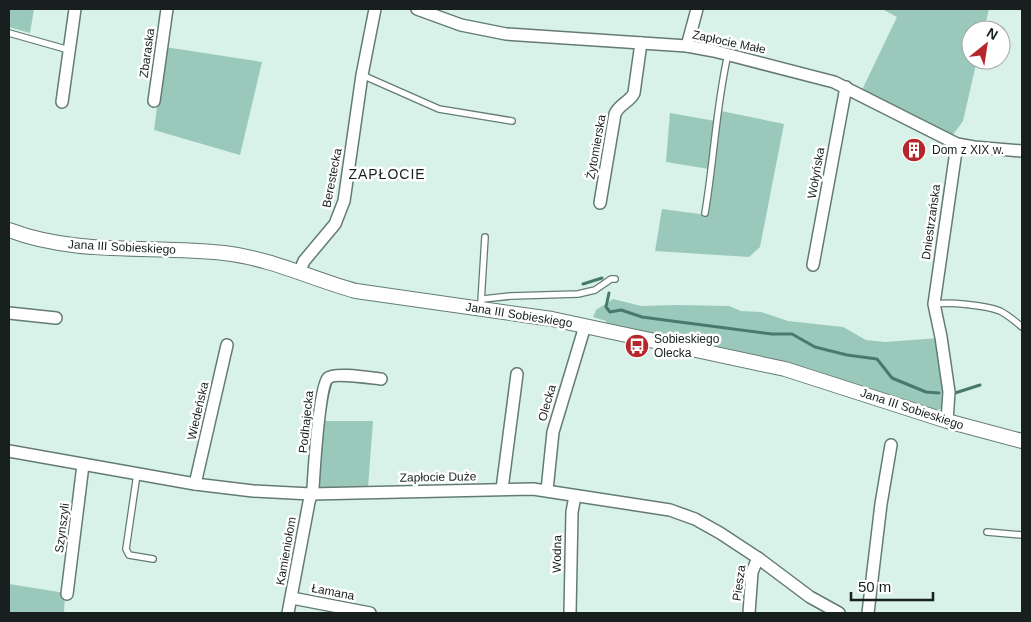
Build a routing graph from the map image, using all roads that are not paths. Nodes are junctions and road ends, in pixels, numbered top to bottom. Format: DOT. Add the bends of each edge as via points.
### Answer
graph roads {
  1 [pos="75,9"];
  2 [pos="168,9"];
  3 [pos="375,9"];
  4 [pos="417,9"];
  5 [pos="697,9"];
  6 [pos="9,33"];
  7 [pos="641,43"];
  8 [pos="687,46"];
  9 [pos="69,50"];
  10 [pos="728,54"];
  11 [pos="362,74"];
  12 [pos="846,87"];
  13 [pos="154,101"];
  14 [pos="62,102"];
  15 [pos="512,121"];
  16 [pos="957,144"];
  17 [pos="1022,151"];
  18 [pos="600,203"];
  19 [pos="705,213"];
  20 [pos="9,230"];
  21 [pos="485,237"];
  22 [pos="813,265"];
  23 [pos="299,273"];
  24 [pos="615,278"];
  25 [pos="481,304"];
  26 [pos="934,304"];
  27 [pos="9,313"];
  28 [pos="56,318"];
  29 [pos="585,326"];
  30 [pos="1022,327"];
  31 [pos="227,345"];
  32 [pos="517,374"];
  33 [pos="381,379"];
  34 [pos="947,421"];
  35 [pos="1022,441"];
  36 [pos="891,445"];
  37 [pos="9,451"];
  38 [pos="83,465"];
  39 [pos="137,474"];
  40 [pos="195,484"];
  41 [pos="502,489"];
  42 [pos="547,490"];
  43 [pos="311,494"];
  44 [pos="575,496"];
  45 [pos="987,532"];
  46 [pos="1022,535"];
  47 [pos="758,558"];
  48 [pos="153,559"];
  49 [pos="67,594"];
  50 [pos="292,598"];
  51 [pos="288,613"];
  52 [pos="370,613"];
  53 [pos="570,613"];
  54 [pos="749,613"];
  55 [pos="839,613"];
  56 [pos="868,613"];
  1 -- 9 [label="street"];
  2 -- 13 [label="street, Zbaraska"];
  3 -- 11 [label="street, Berestecka"];
  4 -- 7 [label="street, Zapłocie Małe" via="462,25 506,34"];
  5 -- 8 [label="street"];
  6 -- 9 [label="lane"];
  7 -- 8 [label="street, Zapłocie Małe"];
  7 -- 18 [label="street, Żytomierska" via="634,93 615,114"];
  8 -- 10 [label="street, Zapłocie Małe"];
  9 -- 14 [label="street"];
  10 -- 12 [label="street, Zapłocie Małe"];
  10 -- 19 [label="lane"];
  11 -- 15 [label="lane" via="439,109"];
  11 -- 23 [label="street, Berestecka" via="342,208 330,232 311,251"];
  12 -- 16 [label="street, Zapłocie Małe"];
  12 -- 22 [label="street, Wołyńska"];
  16 -- 17 [label="street, Zapłocie Małe"];
  16 -- 26 [label="street, Dniestrzańska"];
  20 -- 23 [label="street, Jana III Sobieskiego" via="25,237 70,246 242,255"];
  21 -- 25 [label="lane"];
  23 -- 25 [label="street, Jana III Sobieskiego" via="356,291"];
  24 -- 25 [label="lane" via="595,290 578,294 511,296"];
  25 -- 29 [label="street, Jana III Sobieskiego"];
  26 -- 30 [label="lane" via="948,302 992,309 1007,315"];
  26 -- 34 [label="street, Dniestrzańska" via="949,392"];
  27 -- 28 [label="street"];
  29 -- 34 [label="street, Jana III Sobieskiego" via="785,369"];
  29 -- 42 [label="street, Olecka" via="553,432"];
  31 -- 40 [label="street, Wiedeńska"];
  32 -- 41 [label="street"];
  33 -- 43 [label="street, Podhajecka" via="336,375 325,381"];
  34 -- 35 [label="street, Jana III Sobieskiego"];
  36 -- 56 [label="street"];
  37 -- 38 [label="street, Zapłocie Duże"];
  38 -- 39 [label="street, Zapłocie Duże"];
  38 -- 49 [label="street, Szynszyli"];
  39 -- 40 [label="street, Zapłocie Duże"];
  39 -- 48 [label="lane" via="126,549 129,555"];
  40 -- 43 [label="street, Zapłocie Duże"];
  41 -- 42 [label="street, Zapłocie Duże"];
  41 -- 43 [label="street, Zapłocie Duże"];
  42 -- 44 [label="street, Zapłocie Duże"];
  43 -- 50 [label="street, Kamieniołom"];
  44 -- 47 [label="street, Zapłocie Duże" via="682,514 720,533"];
  44 -- 53 [label="street, Wodna"];
  45 -- 46 [label="lane"];
  47 -- 54 [label="street, Piesza" via="752,572"];
  47 -- 55 [label="street, Zapłocie Duże" via="810,597"];
  50 -- 51 [label="street, Kamieniołom"];
  50 -- 52 [label="street, Łamana"];
}
